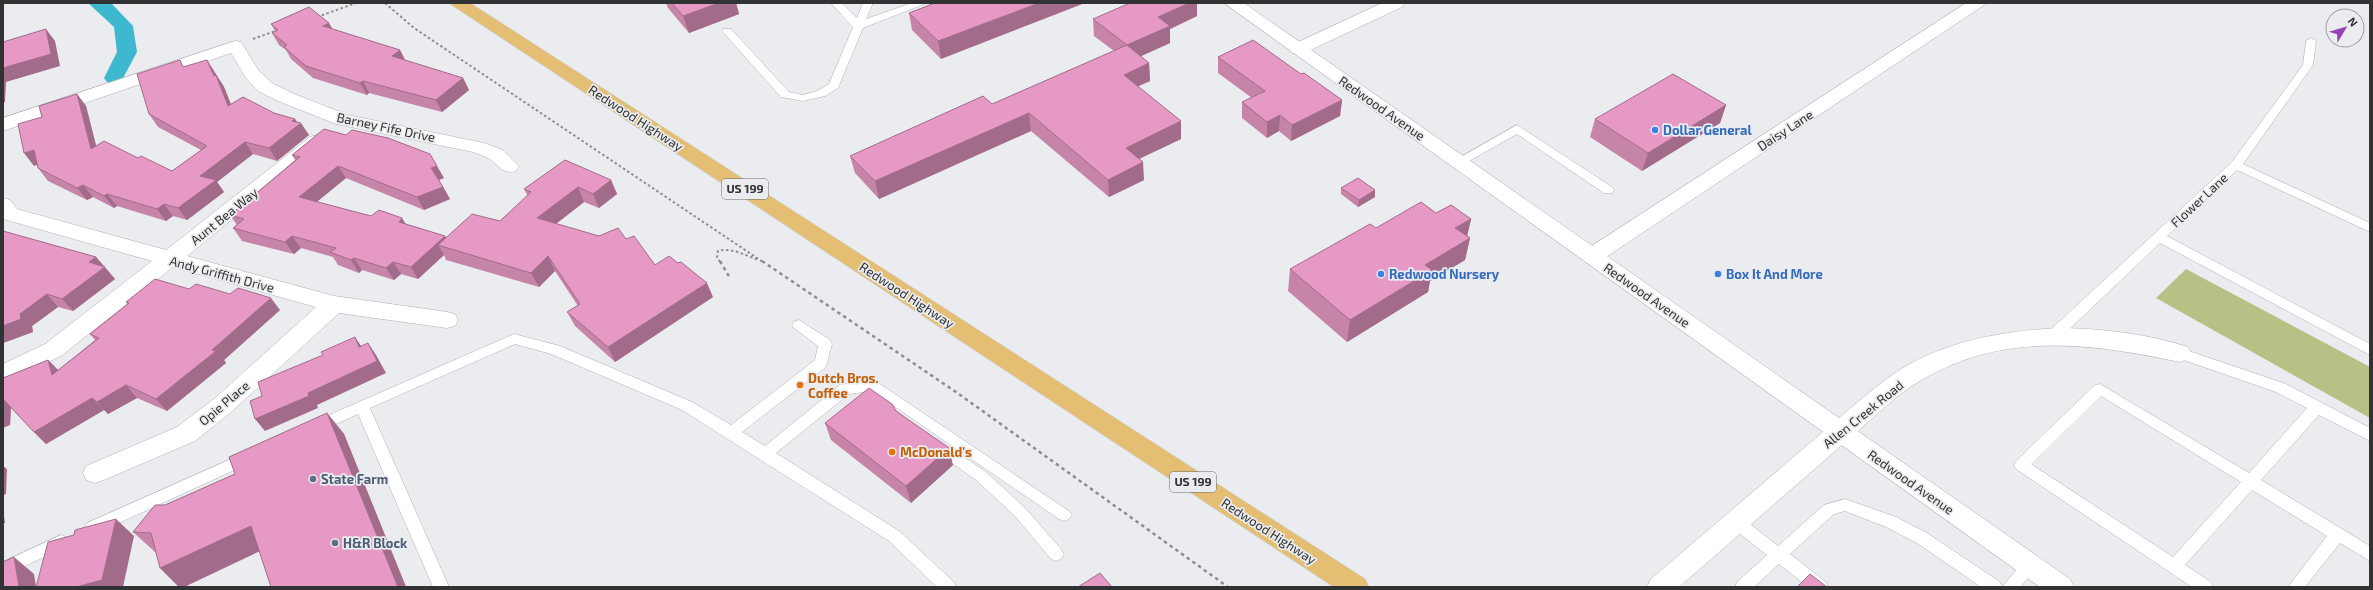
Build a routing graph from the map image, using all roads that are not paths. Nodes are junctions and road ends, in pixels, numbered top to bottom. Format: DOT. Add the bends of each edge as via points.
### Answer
graph roads {
  1 [pos="458,3"];
  2 [pos="836,3"];
  3 [pos="868,3"];
  4 [pos="922,3"];
  5 [pos="1233,3"];
  6 [pos="1396,3"];
  7 [pos="1978,3"];
  8 [pos="858,26"];
  9 [pos="727,31"];
  10 [pos="2312,41"];
  11 [pos="1298,49"];
  12 [pos="343,120"];
  13 [pos="3,125"];
  14 [pos="1458,162"];
  15 [pos="2236,165"];
  16 [pos="509,166"];
  17 [pos="1608,190"];
  18 [pos="5,212"];
  19 [pos="2370,228"];
  20 [pos="2158,237"];
  21 [pos="1592,256"];
  22 [pos="170,259"];
  23 [pos="334,304"];
  24 [pos="447,320"];
  25 [pos="799,324"];
  26 [pos="2053,336"];
  27 [pos="2370,350"];
  28 [pos="2180,353"];
  29 [pos="3,374"];
  30 [pos="895,400"];
  31 [pos="362,406"];
  32 [pos="2318,406"];
  33 [pos="1840,432"];
  34 [pos="731,433"];
  35 [pos="300,434"];
  36 [pos="2370,435"];
  37 [pos="263,451"];
  38 [pos="765,454"];
  39 [pos="95,473"];
  40 [pos="2251,481"];
  41 [pos="1064,516"];
  42 [pos="1736,522"];
  43 [pos="2338,534"];
  44 [pos="1056,554"];
  45 [pos="2370,554"];
  46 [pos="1778,555"];
  47 [pos="2030,566"];
  48 [pos="2174,567"];
  49 [pos="3,569"];
  50 [pos="441,587"];
  51 [pos="948,587"];
  52 [pos="1356,587"];
  53 [pos="1660,587"];
  54 [pos="1743,587"];
  55 [pos="1820,587"];
  56 [pos="1994,587"];
  57 [pos="2010,587"];
  58 [pos="2061,587"];
  59 [pos="2205,587"];
  60 [pos="2296,587"];
  1 -- 52 [label="highway, Redwood Highway / US 199"];
  2 -- 8 [label="lane"];
  3 -- 8 [label="lane"];
  4 -- 8 [label="lane"];
  5 -- 11 [label="street, Redwood Avenue"];
  6 -- 11 [label="street"];
  7 -- 21 [label="street, Daisy Lane"];
  8 -- 9 [label="lane" via="834,86 821,94 804,98 785,95"];
  10 -- 15 [label="lane, Flower Lane" via="2308,66"];
  11 -- 14 [label="street, Redwood Avenue"];
  12 -- 13 [label="street, Barney Fife Drive" via="265,87 252,74 235,46"];
  12 -- 16 [label="street, Barney Fife Drive" via="477,146 496,154"];
  12 -- 22 [label="street, Aunt Bea Way"];
  14 -- 17 [label="lane" via="1517,129"];
  14 -- 21 [label="street, Redwood Avenue"];
  15 -- 19 [label="lane"];
  15 -- 20 [label="lane, Flower Lane"];
  18 -- 22 [label="street, Andy Griffith Drive"];
  20 -- 26 [label="lane, Flower Lane"];
  20 -- 27 [label="lane"];
  21 -- 33 [label="street, Redwood Avenue"];
  22 -- 23 [label="street, Andy Griffith Drive"];
  22 -- 29 [label="street, Aunt Bea Way" via="53,350"];
  23 -- 24 [label="street, Andy Griffith Drive"];
  23 -- 39 [label="street, Opie Place" via="222,406 186,434"];
  25 -- 34 [label="lane" via="825,344 821,363"];
  26 -- 28 [label="street, Allen Creek Road" via="2088,337"];
  26 -- 33 [label="street, Allen Creek Road" via="2023,338 1968,349 1943,358 1897,384"];
  28 -- 32 [label="lane" via="2281,388"];
  30 -- 38 [label="lane" via="874,385 844,389"];
  30 -- 41 [label="lane"];
  30 -- 44 [label="lane" via="906,423 981,476 1020,512"];
  31 -- 34 [label="lane" via="514,339 555,350 687,406"];
  31 -- 35 [label="lane"];
  31 -- 50 [label="lane"];
  32 -- 36 [label="lane"];
  32 -- 40 [label="lane"];
  33 -- 42 [label="street, Allen Creek Road"];
  33 -- 47 [label="street, Redwood Avenue"];
  34 -- 38 [label="lane"];
  37 -- 49 [label="lane"];
  38 -- 51 [label="lane" via="894,536"];
  40 -- 43 [label="lane"];
  40 -- 48 [label="lane"];
  40 -- 48 [label="lane" via="2100,389 2021,464"];
  42 -- 46 [label="lane"];
  42 -- 53 [label="street, Allen Creek Road"];
  43 -- 45 [label="lane"];
  43 -- 60 [label="lane"];
  46 -- 54 [label="lane"];
  46 -- 55 [label="lane"];
  46 -- 56 [label="lane" via="1829,509 1845,506 1891,522 1922,538"];
  47 -- 57 [label="lane"];
  47 -- 58 [label="street, Redwood Avenue"];
  48 -- 59 [label="lane"];
}
